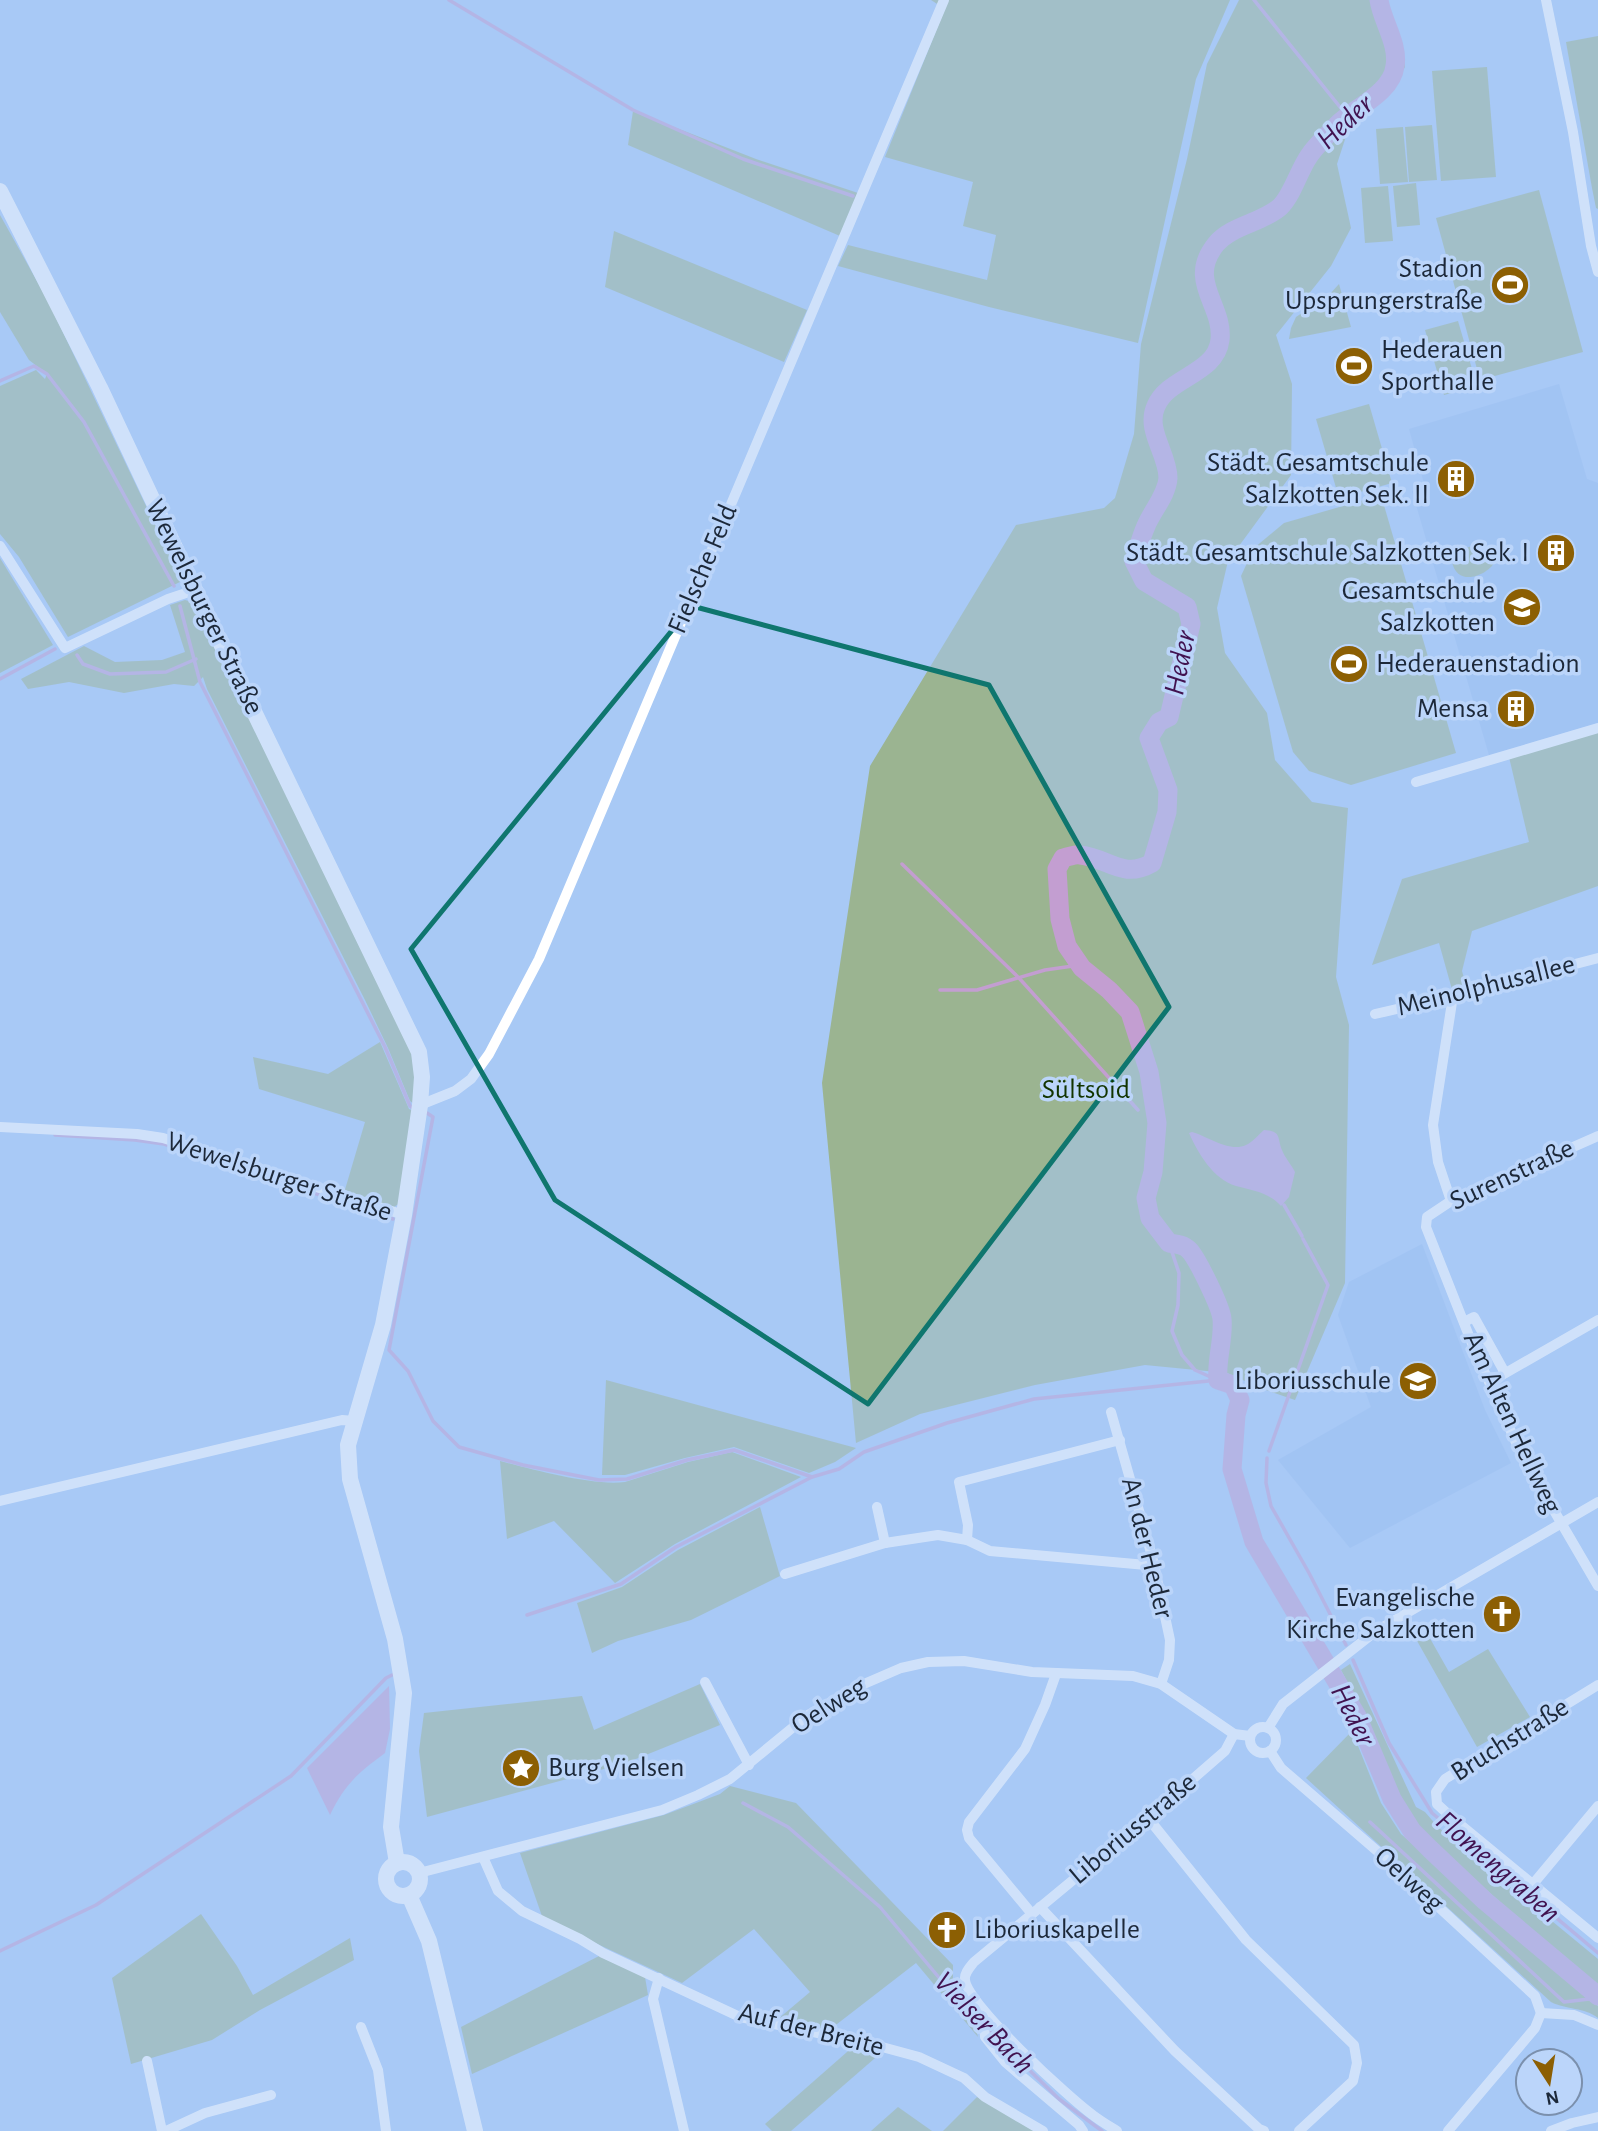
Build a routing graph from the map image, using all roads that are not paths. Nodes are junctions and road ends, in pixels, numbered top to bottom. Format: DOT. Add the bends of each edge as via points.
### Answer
graph roads {
  1 [pos="944,0"];
  2 [pos="1546,0"];
  3 [pos="0,191"];
  4 [pos="1593,221"];
  5 [pos="1598,272"];
  6 [pos="0,546"];
  7 [pos="195,590"];
  8 [pos="1598,728"];
  9 [pos="1416,782"];
  10 [pos="1598,958"];
  11 [pos="1453,996"];
  12 [pos="1375,1014"];
  13 [pos="421,1105"];
  14 [pos="0,1127"];
  15 [pos="1598,1136"];
  16 [pos="1451,1201"];
  17 [pos="404,1215"];
  18 [pos="1427,1217"];
  19 [pos="1598,1320"];
  20 [pos="1464,1322"];
  21 [pos="1505,1373"];
  22 [pos="1490,1382"];
  23 [pos="1111,1412"];
  24 [pos="354,1421"];
  25 [pos="1120,1440"];
  26 [pos="0,1501"];
  27 [pos="1598,1502"];
  28 [pos="877,1507"];
  29 [pos="1561,1525"];
  30 [pos="967,1540"];
  31 [pos="885,1543"];
  32 [pos="1154,1563"];
  33 [pos="785,1574"];
  34 [pos="1598,1586"];
  35 [pos="1056,1674"];
  36 [pos="705,1682"];
  37 [pos="1161,1684"];
  38 [pos="1598,1685"];
  39 [pos="1268,1728"];
  40 [pos="1234,1734"];
  41 [pos="1250,1736"];
  42 [pos="1270,1751"];
  43 [pos="749,1765"];
  44 [pos="1598,1806"];
  45 [pos="1148,1818"];
  46 [pos="483,1857"];
  47 [pos="397,1863"];
  48 [pos="419,1873"];
  49 [pos="1532,1884"];
  50 [pos="409,1895"];
  51 [pos="1036,1910"];
  52 [pos="1598,1938"];
  53 [pos="659,1978"];
  54 [pos="983,2013"];
  55 [pos="1541,2013"];
  56 [pos="1598,2025"];
  57 [pos="361,2027"];
  58 [pos="147,2061"];
  59 [pos="271,2095"];
  60 [pos="1598,2117"];
  61 [pos="164,2131"];
  62 [pos="386,2131"];
  63 [pos="475,2131"];
  64 [pos="684,2131"];
  65 [pos="1042,2131"];
  66 [pos="1083,2131"];
  67 [pos="1117,2131"];
  68 [pos="1264,2131"];
  69 [pos="1299,2131"];
  70 [pos="1448,2131"];
  71 [pos="1551,2131"];
  1 -- 13 [label="street, Fielsche Feld" via="539,959 471,1079"];
  2 -- 4 [label="street"];
  3 -- 7 [label="main road, Wewelsburger Straße"];
  4 -- 5 [label="street" via="1591,246"];
  6 -- 7 [label="street" via="65,648 168,598"];
  7 -- 13 [label="main road, Wewelsburger Straße" via="419,1052"];
  8 -- 9 [label="street"];
  10 -- 11 [label="street, Meinolphusallee"];
  11 -- 12 [label="street, Meinolphusallee"];
  11 -- 16 [label="street" via="1433,1125 1438,1162"];
  13 -- 17 [label="main road, Wewelsburger Straße"];
  14 -- 17 [label="street, Wewelsburger Straße" via="163,1138"];
  15 -- 16 [label="street, Surenstraße"];
  16 -- 18 [label="street, Surenstraße"];
  17 -- 24 [label="main road, Wewelsburger Straße" via="383,1325"];
  18 -- 20 [label="street, Am Alten Hellweg" via="1426,1227"];
  19 -- 21 [label="street"];
  20 -- 21 [label="street, Am Alten Hellweg" via="1474,1317"];
  20 -- 22 [label="street, Am Alten Hellweg"];
  21 -- 22 [label="street"];
  22 -- 29 [label="street, Am Alten Hellweg" via="1521,1454"];
  23 -- 25 [label="street, An der Heder"];
  24 -- 26 [label="street" via="342,1420"];
  24 -- 47 [label="main road, Wewelsburger Straße" via="348,1445 350,1479 395,1639 404,1693 391,1827"];
  25 -- 30 [label="street" via="959,1482"];
  25 -- 32 [label="street, An der Heder"];
  27 -- 29 [label="street"];
  28 -- 31 [label="street"];
  29 -- 34 [label="street, Am Alten Hellweg"];
  29 -- 39 [label="street" via="1376,1631 1283,1704"];
  30 -- 31 [label="street" via="938,1535"];
  30 -- 32 [label="street" via="990,1551 1021,1555"];
  31 -- 33 [label="street"];
  32 -- 37 [label="street, An der Heder" via="1170,1640"];
  35 -- 37 [label="street, Oelweg" via="1133,1676"];
  35 -- 43 [label="street, Oelweg" via="964,1661 901,1668 808,1715"];
  35 -- 51 [label="street" via="1025,1749 967,1830 969,1838"];
  36 -- 43 [label="street"];
  37 -- 40 [label="street, Oelweg"];
  38 -- 49 [label="street, Bruchstraße" via="1445,1779 1436,1792 1437,1804"];
  39 -- 41 [label="street" via="1258,1728"];
  39 -- 42 [label="street" via="1276,1740"];
  40 -- 41 [label="street, Oelweg"];
  40 -- 45 [label="street, Liboriusstraße" via="1225,1751"];
  41 -- 42 [label="street" via="1254,1750"];
  42 -- 55 [label="street, Oelweg" via="1281,1768 1535,1996"];
  43 -- 46 [label="street, Oelweg" via="662,1810"];
  44 -- 49 [label="street"];
  45 -- 51 [label="street, Liboriusstraße"];
  45 -- 69 [label="street" via="1246,1940 1354,2045 1353,2081"];
  46 -- 48 [label="street, Oelweg"];
  46 -- 53 [label="street, Auf der Breite" via="498,1891 522,1911"];
  47 -- 48 [label="main road" via="414,1866"];
  47 -- 50 [label="main road" via="390,1867 386,1883 394,1894"];
  48 -- 50 [label="main road" via="419,1884"];
  49 -- 52 [label="street"];
  50 -- 63 [label="main road" via="429,1941"];
  51 -- 54 [label="street, Liboriusstraße" via="974,1962 965,1975"];
  51 -- 68 [label="street" via="1175,2051"];
  53 -- 64 [label="street" via="653,1999"];
  53 -- 65 [label="street, Auf der Breite" via="740,2017 919,2057 964,2078 985,2097"];
  54 -- 66 [label="street" via="985,2037 1005,2062"];
  54 -- 67 [label="street" via="1053,2081"];
  55 -- 56 [label="street" via="1574,2015"];
  55 -- 70 [label="street" via="1535,2028"];
  57 -- 62 [label="street" via="378,2070"];
  58 -- 61 [label="street"];
  59 -- 61 [label="street" via="205,2113"];
  60 -- 71 [label="street"];
}
